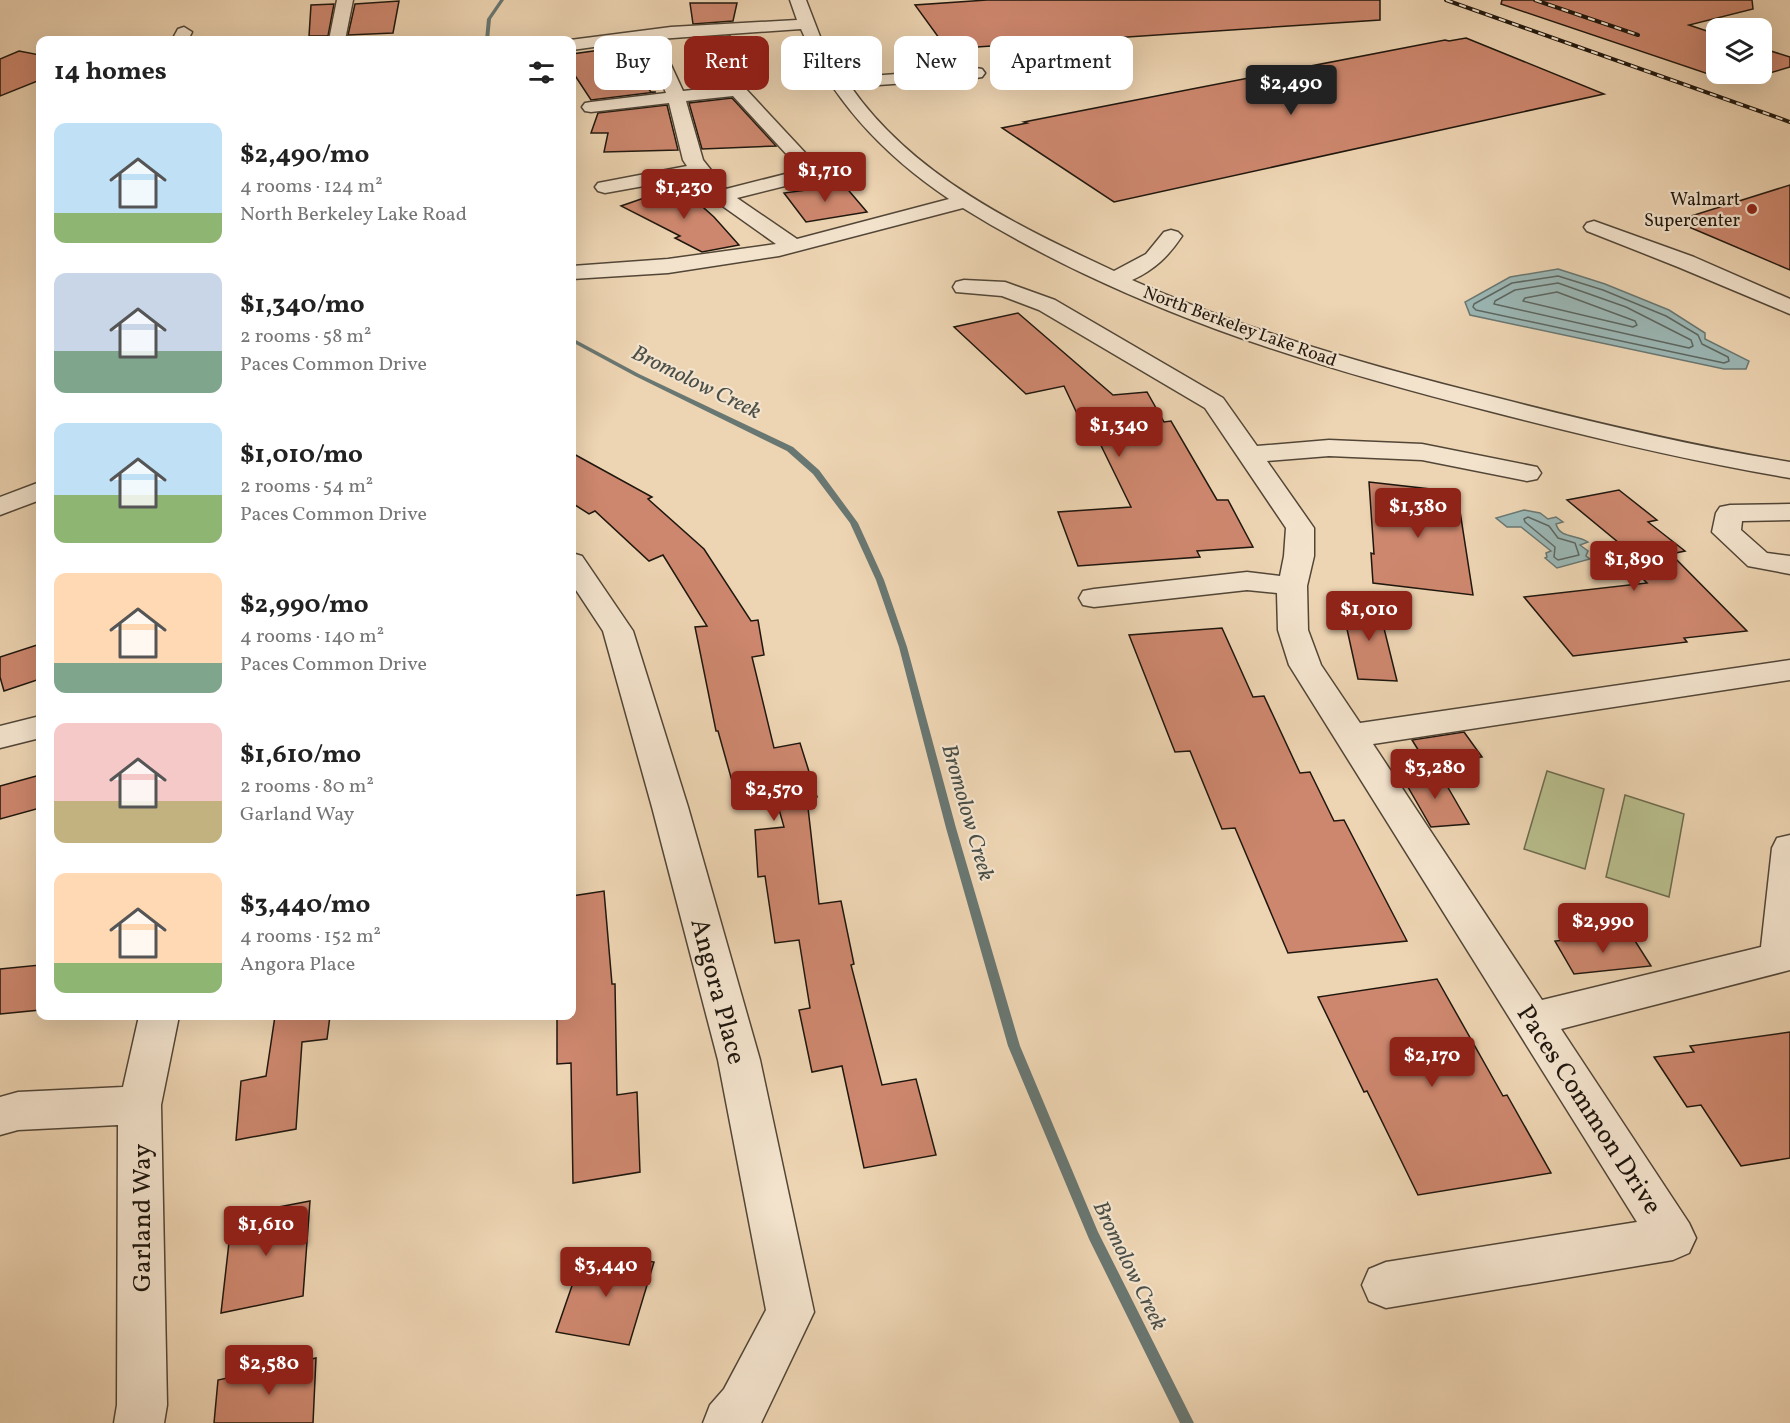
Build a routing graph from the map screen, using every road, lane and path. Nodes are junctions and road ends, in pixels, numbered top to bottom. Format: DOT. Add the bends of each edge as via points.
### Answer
graph roads {
  1 [pos="345,0"];
  2 [pos="798,0"];
  3 [pos="807,27"];
  4 [pos="338,36"];
  5 [pos="650,36"];
  6 [pos="812,36"];
  7 [pos="594,40"];
  8 [pos="576,44"];
  9 [pos="672,88"];
  10 [pos="845,90"];
  11 [pos="676,97"];
  12 [pos="591,107"];
  13 [pos="699,170"];
  14 [pos="605,187"];
  15 [pos="721,196"];
  16 [pos="964,201"];
  17 [pos="1594,227"];
  18 [pos="1172,236"];
  19 [pos="793,246"];
  20 [pos="576,273"];
  21 [pos="1113,280"];
  22 [pos="964,288"];
  23 [pos="1790,306"];
  24 [pos="1251,454"];
  25 [pos="1782,469"];
  26 [pos="1527,473"];
  27 [pos="36,492"];
  28 [pos="0,507"];
  29 [pos="1788,517"];
  30 [pos="1790,565"];
  31 [pos="576,568"];
  32 [pos="1292,586"];
  33 [pos="1094,598"];
  34 [pos="1790,670"];
  35 [pos="36,728"];
  36 [pos="1351,736"];
  37 [pos="0,737"];
  38 [pos="1790,848"];
  39 [pos="1533,1019"];
  40 [pos="158,1020"];
  41 [pos="140,1105"];
  42 [pos="0,1116"];
  43 [pos="1386,1286"];
  44 [pos="138,1423"];
  45 [pos="728,1423"];
  1 -- 4 [label="street"];
  2 -- 3 [label="street, North Berkeley Lake Road"];
  3 -- 5 [label="street"];
  3 -- 6 [label="street, North Berkeley Lake Road"];
  7 -- 8 [label="street"];
  9 -- 11 [label="street"];
  10 -- 16 [label="street, North Berkeley Lake Road" via="891,144"];
  11 -- 12 [label="street"];
  11 -- 13 [label="street"];
  11 -- 15 [label="street" via="737,90 814,173"];
  13 -- 14 [label="street"];
  13 -- 15 [label="street"];
  15 -- 19 [label="street"];
  16 -- 19 [label="street"];
  16 -- 21 [label="street, North Berkeley Lake Road"];
  17 -- 23 [label="street"];
  18 -- 21 [label="street" via="1160,255"];
  19 -- 20 [label="street" via="668,266"];
  21 -- 25 [label="street, North Berkeley Lake Road" via="1310,353 1424,388 1616,435"];
  22 -- 24 [label="street, Paces Common Drive" via="1005,289 1047,305 1132,354 1214,403"];
  24 -- 26 [label="street" via="1329,448 1422,452"];
  24 -- 32 [label="street, Paces Common Drive" via="1300,528"];
  25 -- 29 [label="street"];
  27 -- 28 [label="street"];
  29 -- 30 [label="street" via="1730,513 1726,532 1758,560"];
  31 -- 45 [label="street, Angora Place" via="618,631 666,796 739,1060 790,1311 742,1407"];
  32 -- 33 [label="street" via="1247,581"];
  32 -- 36 [label="street, Paces Common Drive" via="1293,630 1305,665"];
  34 -- 36 [label="street"];
  35 -- 37 [label="street"];
  36 -- 39 [label="street, Paces Common Drive"];
  38 -- 39 [label="street" via="1779,958"];
  39 -- 43 [label="street, Paces Common Drive" via="1672,1238"];
  40 -- 41 [label="street, Garland Way"];
  41 -- 42 [label="street" via="18,1111"];
  41 -- 44 [label="street, Garland Way" via="142,1405"];
}
